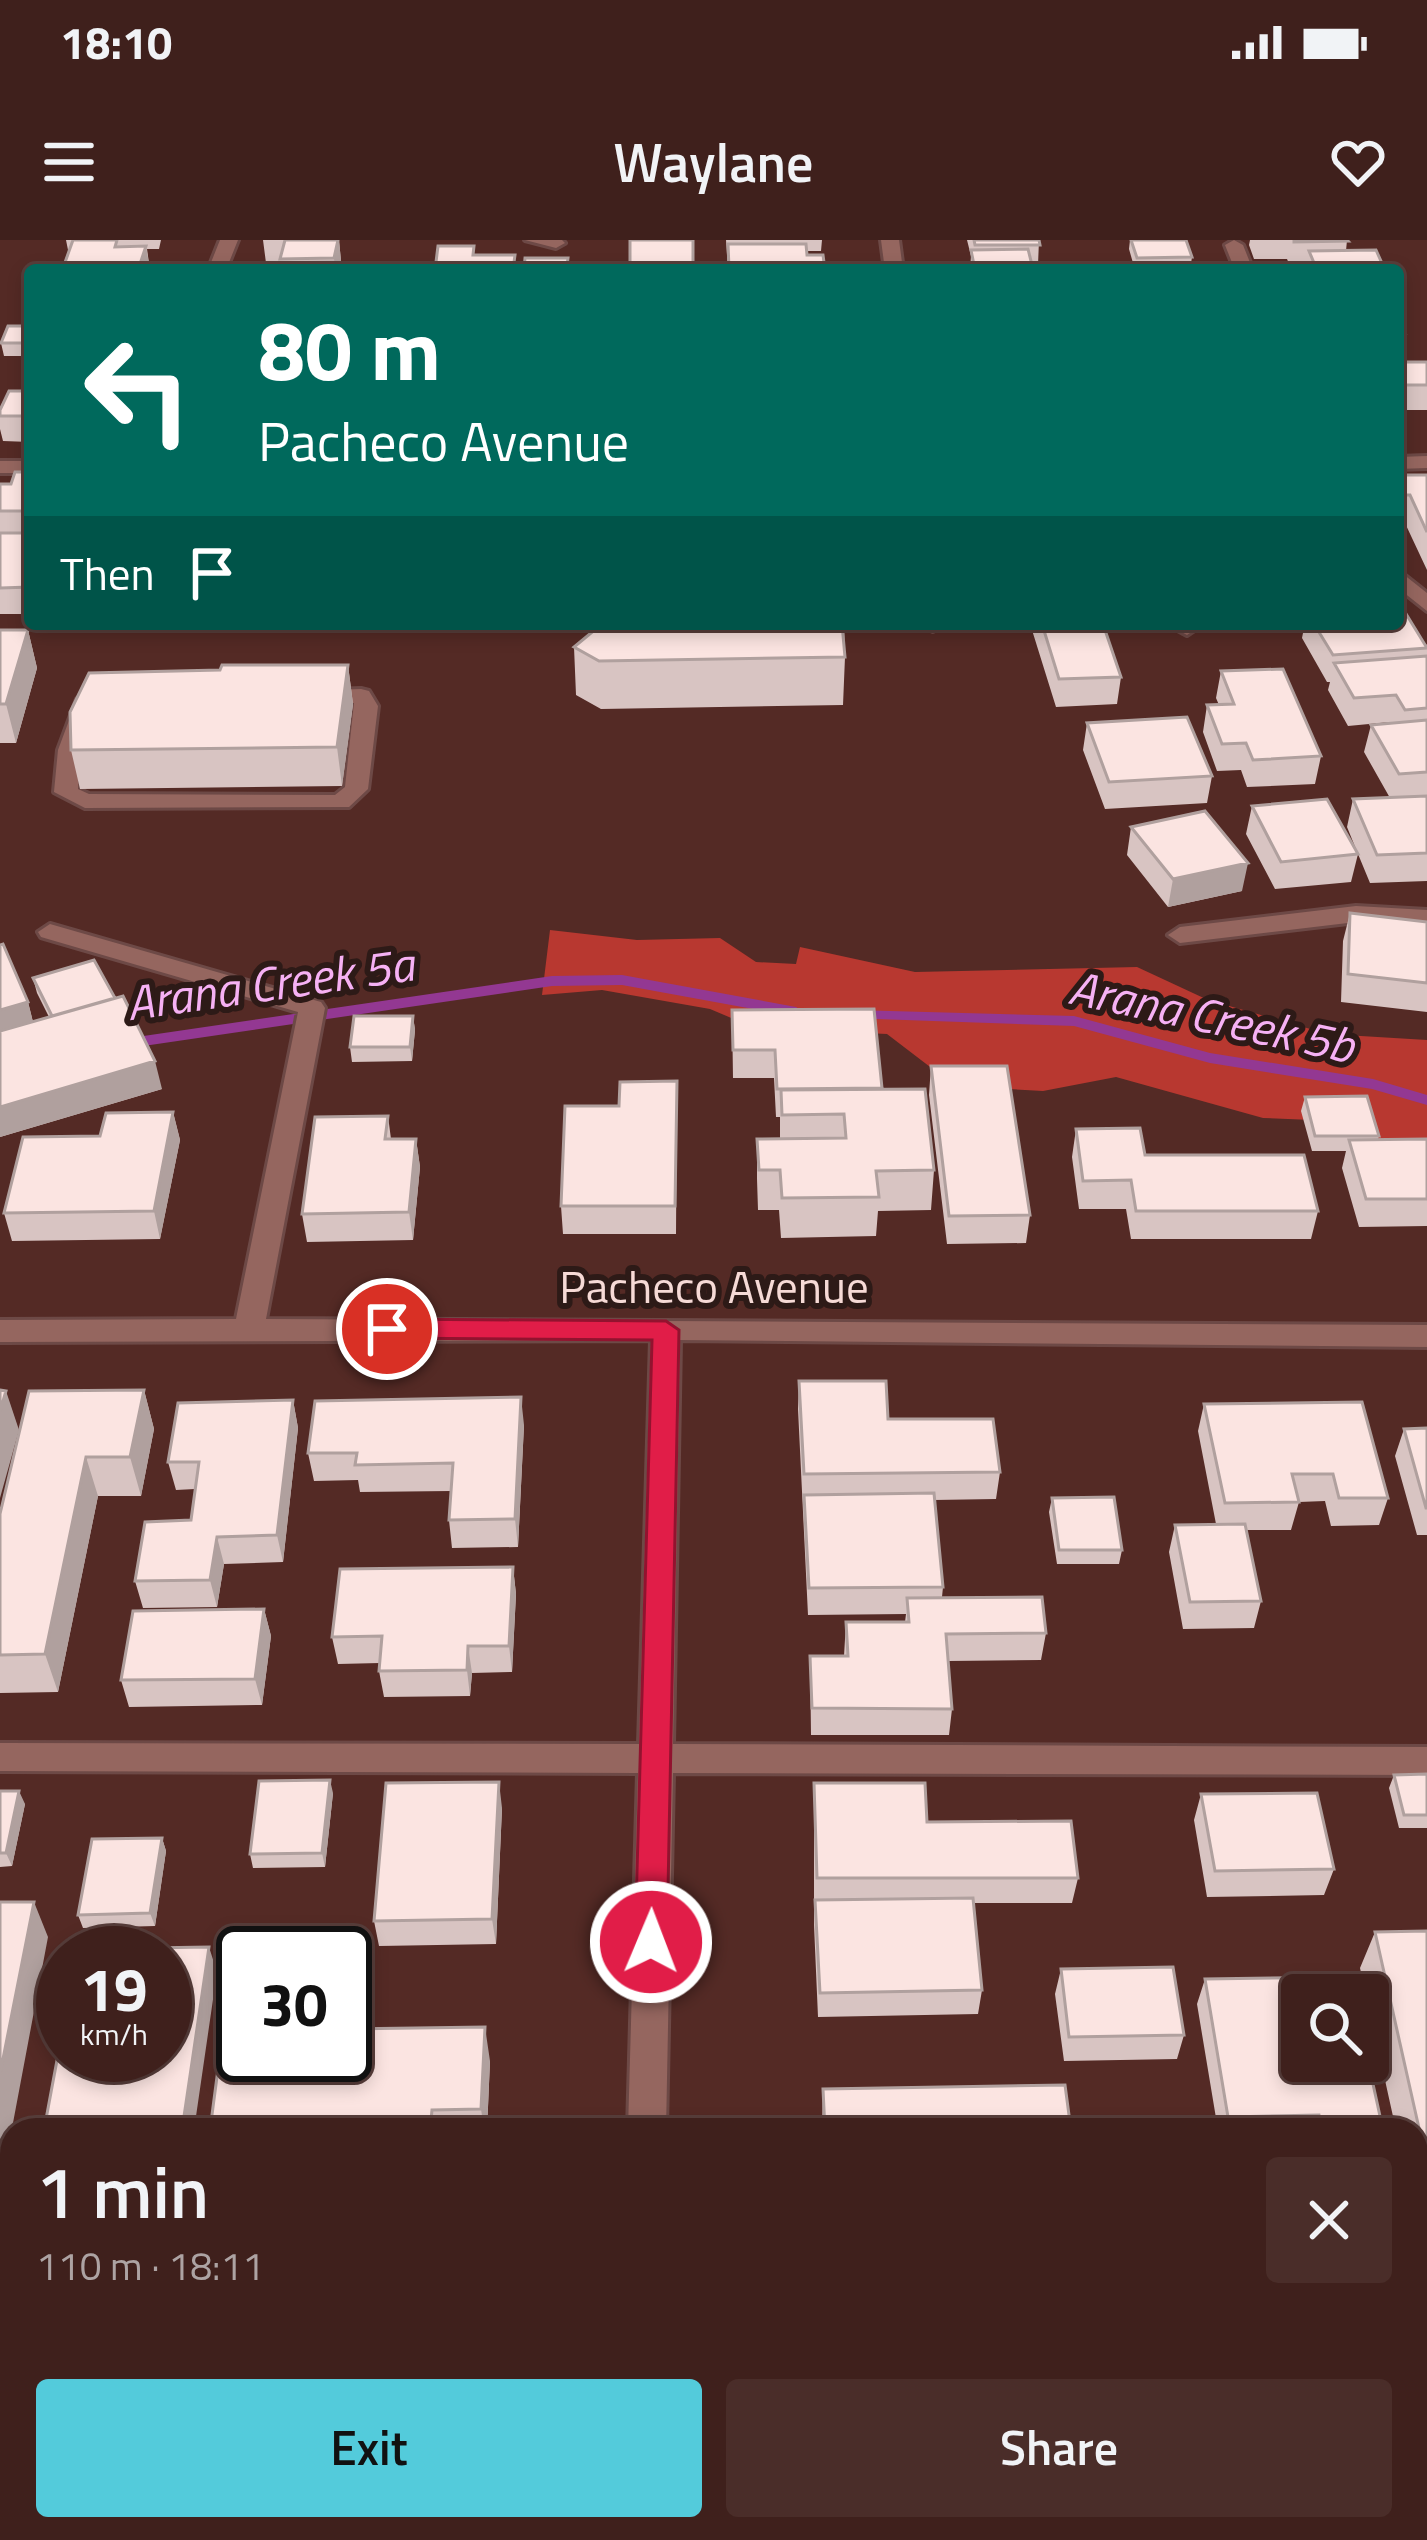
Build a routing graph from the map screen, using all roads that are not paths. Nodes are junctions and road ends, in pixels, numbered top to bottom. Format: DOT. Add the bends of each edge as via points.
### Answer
graph roads {
  1 [pos="534,240"];
  2 [pos="556,243"];
  3 [pos="1234,245"];
  4 [pos="1242,264"];
  5 [pos="1404,582"];
  6 [pos="1427,605"];
  7 [pos="85,801"];
  8 [pos="1427,918"];
  9 [pos="50,932"];
  10 [pos="1180,934"];
  11 [pos="249,1330"];
  12 [pos="666,1330"];
  13 [pos="0,1331"];
  14 [pos="1427,1336"];
  15 [pos="655,1755"];
  16 [pos="0,1756"];
  17 [pos="1427,1761"];
  18 [pos="647,2118"];
  1 -- 2 [label="street"];
  3 -- 4 [label="street"];
  5 -- 6 [label="street"];
  7 -- 7 [label="street" via="66,792 85,704 361,697 367,706 356,789 341,802"];
  8 -- 10 [label="street" via="1356,914"];
  9 -- 11 [label="street" via="312,1008"];
  11 -- 12 [label="street, Pacheco Avenue"];
  11 -- 13 [label="street, Pacheco Avenue"];
  12 -- 14 [label="street, Pacheco Avenue"];
  12 -- 15 [label="street"];
  15 -- 16 [label="street"];
  15 -- 17 [label="street"];
  15 -- 18 [label="street"];
}
